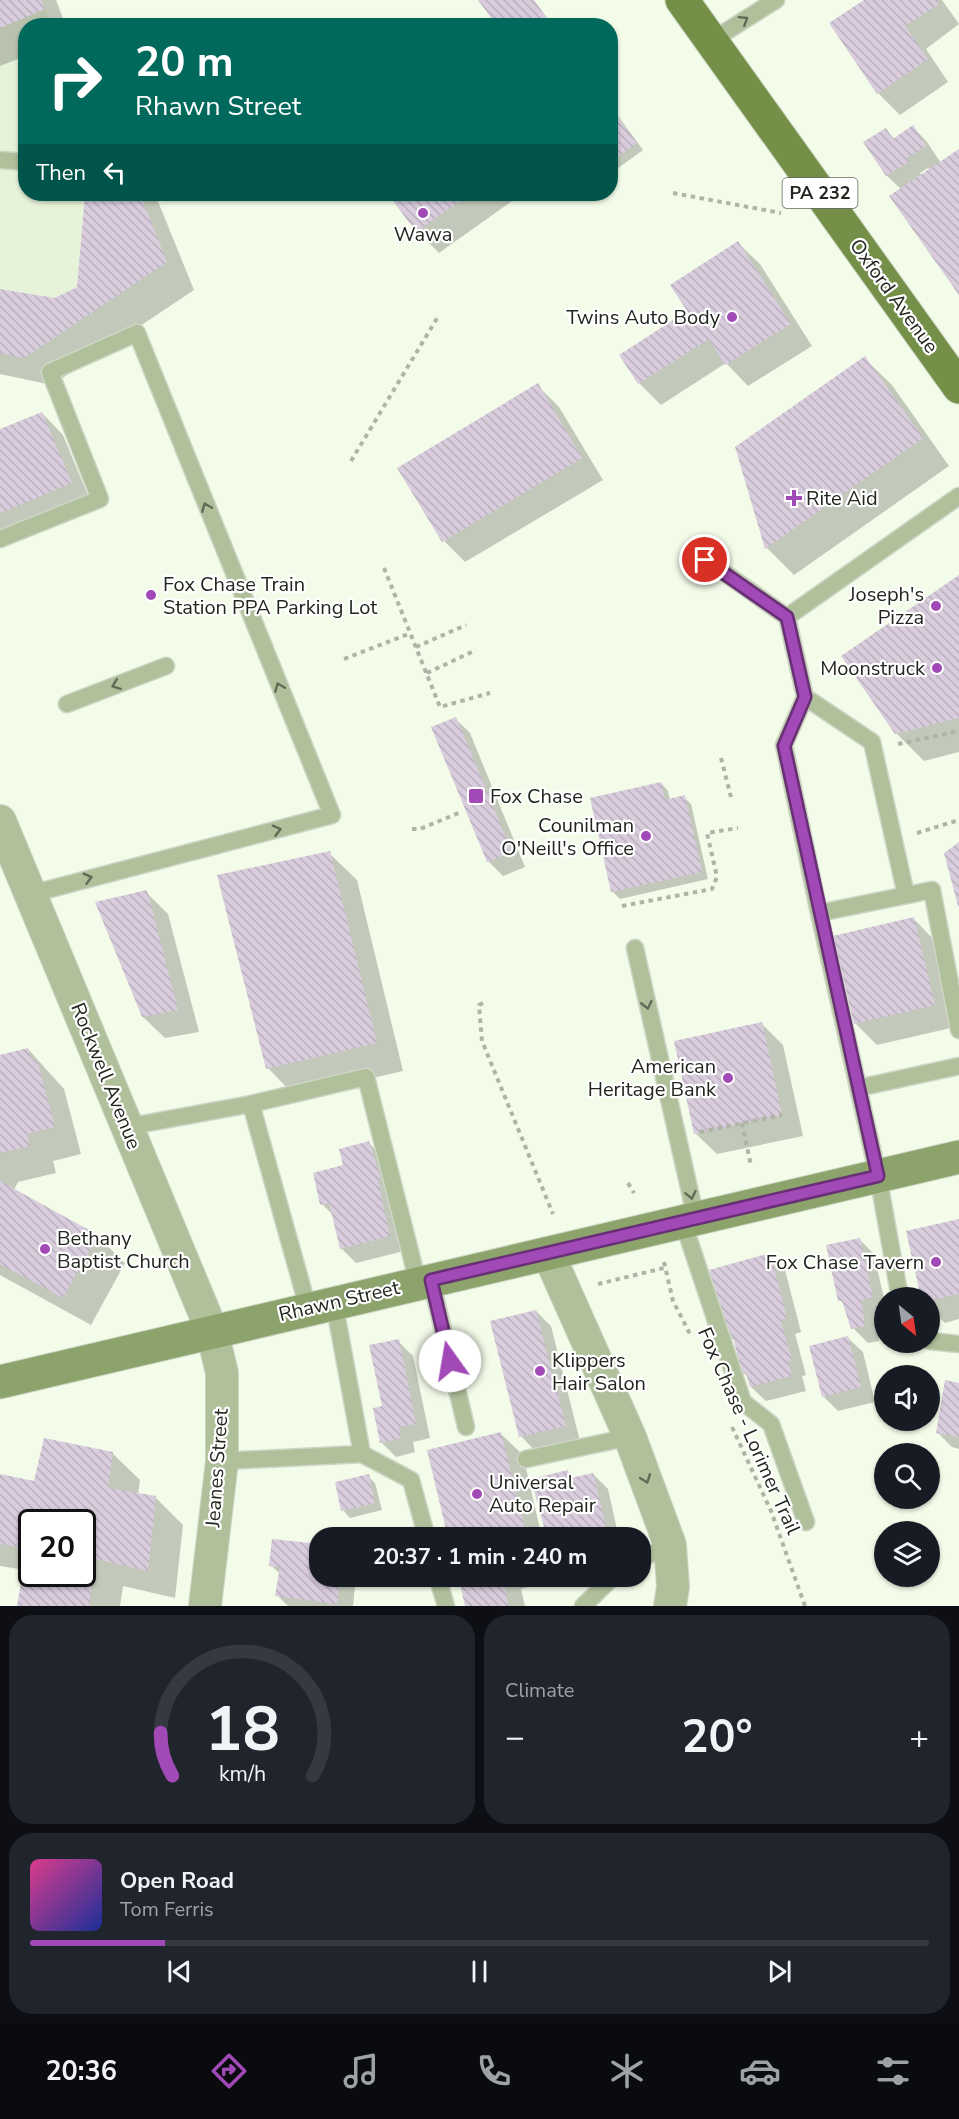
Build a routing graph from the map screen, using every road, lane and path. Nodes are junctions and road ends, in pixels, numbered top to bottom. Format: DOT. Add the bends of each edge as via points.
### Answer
graph roads {
  1 [pos="681,0"];
  2 [pos="776,0"];
  3 [pos="711,41"];
  4 [pos="0,160"];
  5 [pos="18,161"];
  6 [pos="673,194"];
  7 [pos="781,213"];
  8 [pos="439,315"];
  9 [pos="959,387"];
  10 [pos="351,461"];
  11 [pos="959,496"];
  12 [pos="0,539"];
  13 [pos="705,560"];
  14 [pos="384,568"];
  15 [pos="787,617"];
  16 [pos="466,625"];
  17 [pos="411,633"];
  18 [pos="416,647"];
  19 [pos="476,650"];
  20 [pos="344,659"];
  21 [pos="166,666"];
  22 [pos="427,673"];
  23 [pos="490,693"];
  24 [pos="805,697"];
  25 [pos="67,704"];
  26 [pos="959,731"];
  27 [pos="873,748"];
  28 [pos="721,758"];
  29 [pos="730,797"];
  30 [pos="461,812"];
  31 [pos="959,820"];
  32 [pos="0,821"];
  33 [pos="738,828"];
  34 [pos="412,829"];
  35 [pos="893,838"];
  36 [pos="31,894"];
  37 [pos="906,896"];
  38 [pos="622,906"];
  39 [pos="819,913"];
  40 [pos="635,948"];
  41 [pos="483,1003"];
  42 [pos="959,1030"];
  43 [pos="959,1066"];
  44 [pos="858,1088"];
  45 [pos="250,1104"];
  46 [pos="782,1114"];
  47 [pos="742,1123"];
  48 [pos="126,1127"];
  49 [pos="694,1134"];
  50 [pos="959,1157"];
  51 [pos="751,1166"];
  52 [pos="878,1176"];
  53 [pos="628,1183"];
  54 [pos="634,1193"];
  55 [pos="553,1214"];
  56 [pos="689,1221"];
  57 [pos="548,1253"];
  58 [pos="424,1281"];
  59 [pos="593,1285"];
  60 [pos="898,1287"];
  61 [pos="321,1305"];
  62 [pos="212,1331"];
  63 [pos="694,1342"];
  64 [pos="940,1342"];
  65 [pos="959,1344"];
  66 [pos="0,1382"];
  67 [pos="730,1423"];
  68 [pos="466,1427"];
  69 [pos="630,1437"];
  70 [pos="362,1454"];
  71 [pos="526,1459"];
  72 [pos="222,1461"];
  73 [pos="806,1522"];
  74 [pos="424,1527"];
  75 [pos="670,1545"];
  76 [pos="651,1554"];
  77 [pos="440,1587"];
  78 [pos="603,1587"];
  79 [pos="205,1606"];
  80 [pos="446,1606"];
  81 [pos="583,1606"];
  82 [pos="670,1606"];
  83 [pos="805,1606"];
  1 -- 3 [label="main road, Oxford Avenue / PA 232"];
  3 -- 2 [label="lane, one-way"];
  3 -- 9 [label="main road, Oxford Avenue / PA 232"];
  4 -- 5 [label="lane"];
  6 -- 7 [label="path"];
  8 -- 10 [label="path"];
  11 -- 15 [label="lane"];
  36 -- 12 [label="lane, one-way" via="332,815 136,333 50,372 100,499"];
  13 -- 15 [label="lane"];
  14 -- 17 [label="path"];
  15 -- 24 [label="lane"];
  16 -- 18 [label="path"];
  17 -- 18 [label="path"];
  17 -- 20 [label="path"];
  18 -- 22 [label="path"];
  19 -- 22 [label="path"];
  21 -- 25 [label="lane, one-way"];
  22 -- 23 [label="path" via="440,707"];
  24 -- 27 [label="lane" via="872,742"];
  24 -- 39 [label="lane" via="784,746"];
  26 -- 27 [label="path"];
  27 -- 35 [label="lane"];
  28 -- 29 [label="path"];
  30 -- 34 [label="path"];
  31 -- 35 [label="path"];
  32 -- 36 [label="street, Rockwell Avenue"];
  33 -- 38 [label="path" via="707,833 717,877 712,889"];
  35 -- 37 [label="lane"];
  36 -- 48 [label="street, Rockwell Avenue"];
  37 -- 39 [label="lane"];
  37 -- 42 [label="lane" via="932,890"];
  39 -- 44 [label="lane"];
  40 -- 56 [label="lane, one-way"];
  41 -- 55 [label="path" via="478,1005 482,1041"];
  43 -- 44 [label="lane"];
  44 -- 52 [label="lane"];
  45 -- 48 [label="lane"];
  45 -- 58 [label="lane" via="366,1077"];
  45 -- 61 [label="lane"];
  46 -- 47 [label="path"];
  47 -- 49 [label="path"];
  47 -- 51 [label="path"];
  48 -- 62 [label="street, Rockwell Avenue"];
  50 -- 52 [label="main road, Rhawn Street"];
  52 -- 56 [label="main road, Rhawn Street"];
  52 -- 60 [label="lane"];
  53 -- 54 [label="path"];
  56 -- 57 [label="main road, Rhawn Street"];
  56 -- 73 [label="lane" via="743,1402 771,1424"];
  57 -- 58 [label="main road, Rhawn Street"];
  57 -- 69 [label="street"];
  58 -- 61 [label="main road, Rhawn Street"];
  58 -- 68 [label="lane"];
  59 -- 63 [label="path, Fox Chase - Lorimer Trail" via="664,1269 673,1301"];
  61 -- 62 [label="main road, Rhawn Street"];
  61 -- 70 [label="lane"];
  62 -- 66 [label="main road, Rhawn Street"];
  62 -- 72 [label="street, Jeanes Street" via="222,1373"];
  64 -- 65 [label="lane"];
  67 -- 83 [label="path, Fox Chase - Lorimer Trail" via="771,1511"];
  69 -- 71 [label="lane"];
  69 -- 75 [label="street, one-way"];
  70 -- 72 [label="lane"];
  70 -- 74 [label="lane" via="411,1480"];
  72 -- 79 [label="street, Jeanes Street"];
  75 -- 76 [label="lane"];
  75 -- 82 [label="street"];
  77 -- 80 [label="lane"];
  78 -- 81 [label="lane"];
}
